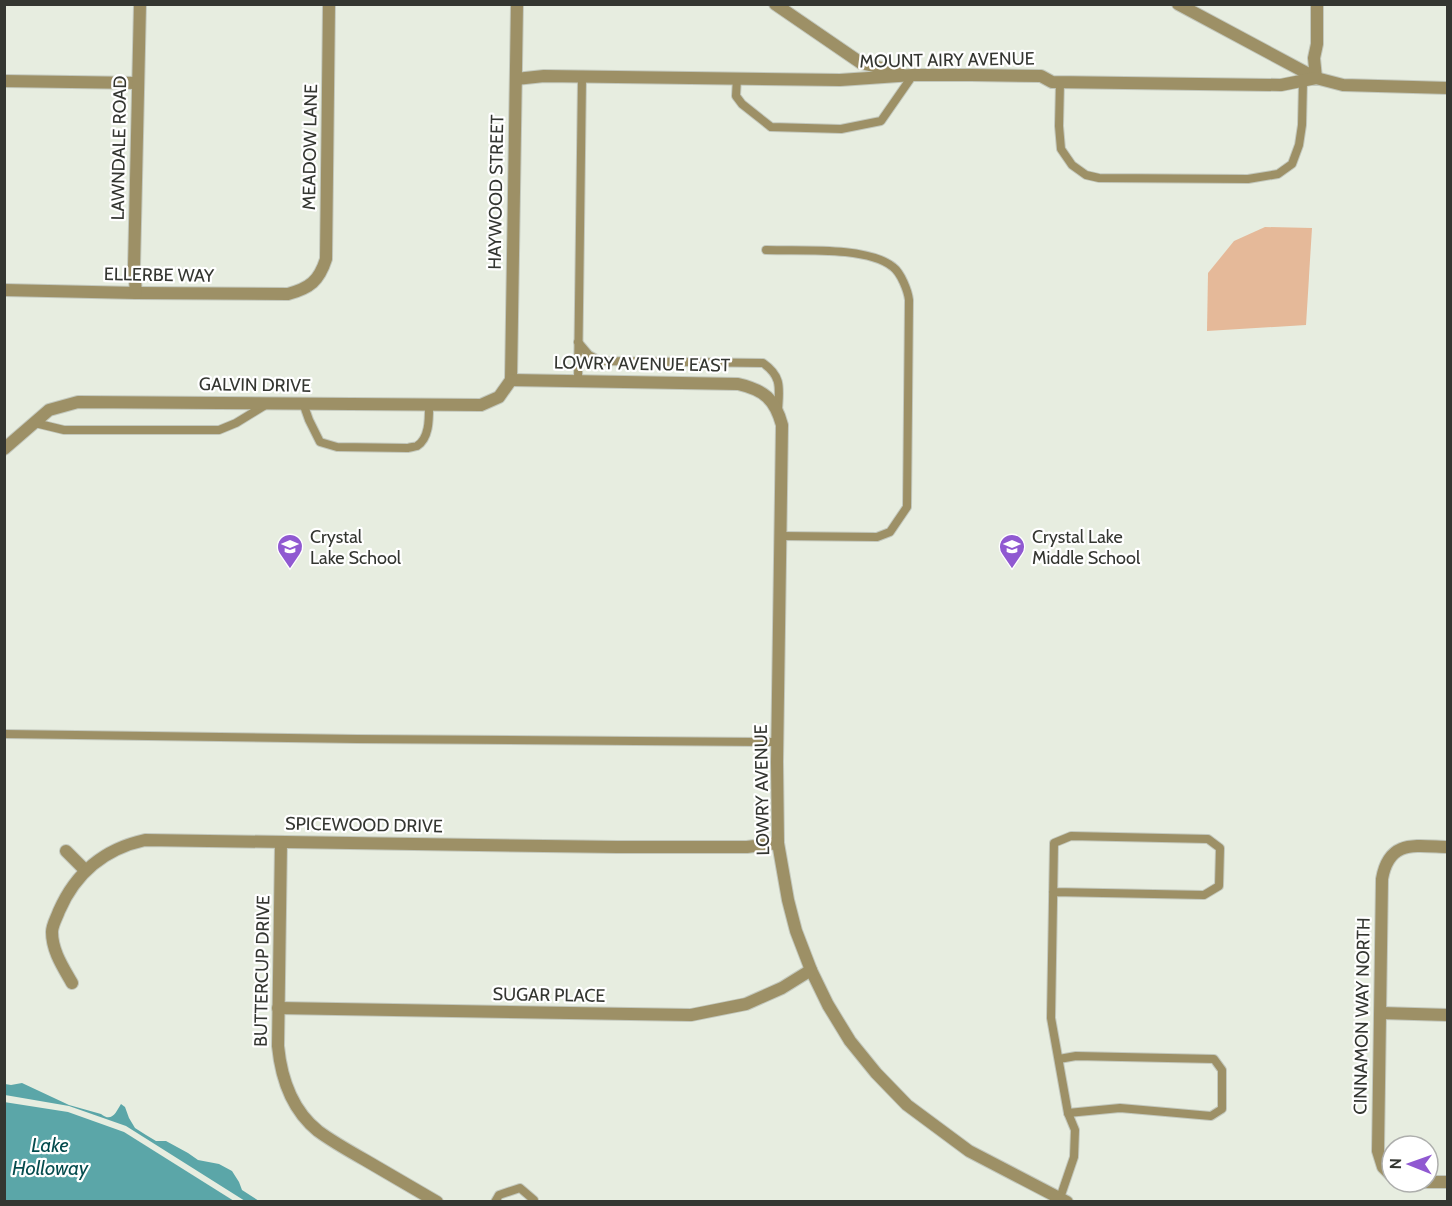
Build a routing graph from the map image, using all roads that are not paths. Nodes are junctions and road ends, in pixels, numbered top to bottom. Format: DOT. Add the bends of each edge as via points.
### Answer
graph roads {
  1 [pos="140,4"];
  2 [pos="329,4"];
  3 [pos="517,4"];
  4 [pos="775,4"];
  5 [pos="1178,4"];
  6 [pos="1317,4"];
  7 [pos="913,75"];
  8 [pos="582,77"];
  9 [pos="737,78"];
  10 [pos="1316,78"];
  11 [pos="516,79"];
  12 [pos="4,81"];
  13 [pos="1303,81"];
  14 [pos="1060,82"];
  15 [pos="138,83"];
  16 [pos="1448,88"];
  17 [pos="766,250"];
  18 [pos="311,284"];
  19 [pos="4,290"];
  20 [pos="136,293"];
  21 [pos="578,342"];
  22 [pos="511,380"];
  23 [pos="578,381"];
  24 [pos="269,403"];
  25 [pos="303,403"];
  26 [pos="429,404"];
  27 [pos="778,411"];
  28 [pos="35,423"];
  29 [pos="4,449"];
  30 [pos="781,536"];
  31 [pos="4,734"];
  32 [pos="778,742"];
  33 [pos="281,842"];
  34 [pos="778,843"];
  35 [pos="1448,847"];
  36 [pos="66,851"];
  37 [pos="85,870"];
  38 [pos="1053,892"];
  39 [pos="810,970"];
  40 [pos="72,983"];
  41 [pos="278,1008"];
  42 [pos="1381,1013"];
  43 [pos="1448,1015"];
  44 [pos="1059,1059"];
  45 [pos="1068,1113"];
  46 [pos="1380,1157"];
  47 [pos="1063,1200"];
  48 [pos="437,1202"];
  49 [pos="495,1202"];
  50 [pos="534,1202"];
  1 -- 15 [label="street, LAWNDALE ROAD"];
  2 -- 18 [label="street, MEADOW LANE" via="326,259 322,273"];
  3 -- 11 [label="street, HAYWOOD STREET"];
  4 -- 7 [label="street" via="861,63"];
  5 -- 10 [label="street"];
  6 -- 10 [label="street"];
  7 -- 9 [label="street, MOUNT AIRY AVENUE" via="840,80"];
  7 -- 9 [label="lane" via="881,121 841,129 771,127 736,96"];
  7 -- 14 [label="street, MOUNT AIRY AVENUE" via="1041,76"];
  8 -- 9 [label="street, MOUNT AIRY AVENUE"];
  8 -- 11 [label="street, MOUNT AIRY AVENUE"];
  8 -- 21 [label="lane"];
  10 -- 13 [label="street, MOUNT AIRY AVENUE"];
  10 -- 16 [label="street, MOUNT AIRY AVENUE" via="1343,85"];
  11 -- 22 [label="street, HAYWOOD STREET"];
  12 -- 15 [label="street"];
  13 -- 14 [label="street, MOUNT AIRY AVENUE" via="1281,85"];
  13 -- 14 [label="lane" via="1302,124 1292,164 1278,174 1248,179 1086,175 1072,165 1062,149"];
  15 -- 20 [label="street, LAWNDALE ROAD"];
  17 -- 30 [label="lane" via="844,252 876,258 895,268 909,300 906,507 890,532 877,537"];
  18 -- 20 [label="street, ELLERBE WAY" via="288,294"];
  19 -- 20 [label="street, ELLERBE WAY"];
  21 -- 23 [label="lane"];
  21 -- 27 [label="lane" via="600,362 763,363 774,370 779,383"];
  22 -- 23 [label="street, LOWRY AVENUE EAST"];
  22 -- 26 [label="street, GALVIN DRIVE" via="499,397 481,405"];
  23 -- 27 [label="street, LOWRY AVENUE EAST" via="738,384 754,388"];
  24 -- 25 [label="street, GALVIN DRIVE"];
  24 -- 28 [label="street, GALVIN DRIVE" via="78,402 49,410"];
  24 -- 28 [label="lane" via="219,430 64,430"];
  25 -- 26 [label="street, GALVIN DRIVE"];
  25 -- 26 [label="lane" via="320,442 337,447 408,448 423,440"];
  27 -- 30 [label="street, LOWRY AVENUE" via="782,425"];
  28 -- 29 [label="street, GALVIN DRIVE"];
  30 -- 32 [label="street, LOWRY AVENUE"];
  31 -- 32 [label="lane"];
  32 -- 34 [label="street, LOWRY AVENUE"];
  33 -- 34 [label="street, SPICEWOOD DRIVE" via="724,847"];
  33 -- 37 [label="street, SPICEWOOD DRIVE" via="145,840 107,853"];
  33 -- 41 [label="street, BUTTERCUP DRIVE"];
  34 -- 39 [label="street, LOWRY AVENUE" via="788,900"];
  35 -- 42 [label="street, CINNAMON WAY NORTH" via="1405,847 1391,854 1384,867"];
  36 -- 37 [label="street"];
  37 -- 40 [label="street, SPICEWOOD DRIVE" via="65,898 52,929 53,948"];
  38 -- 38 [label="lane" via="1054,843 1071,836 1208,839 1220,848 1219,886 1204,895"];
  38 -- 44 [label="lane" via="1052,1018"];
  39 -- 41 [label="street, SUGAR PLACE" via="746,1004 691,1015"];
  39 -- 47 [label="street, LOWRY AVENUE" via="850,1041 907,1105 969,1150"];
  41 -- 48 [label="street, BUTTERCUP DRIVE" via="280,1067 302,1113 333,1141"];
  42 -- 43 [label="street"];
  42 -- 46 [label="street, CINNAMON WAY NORTH"];
  44 -- 45 [label="lane"];
  44 -- 45 [label="lane" via="1200,1058 1214,1059 1222,1070 1222,1109 1211,1116 1120,1108"];
  45 -- 47 [label="lane" via="1075,1130 1074,1156"];
  49 -- 50 [label="lane" via="499,1196 520,1188"];
}
